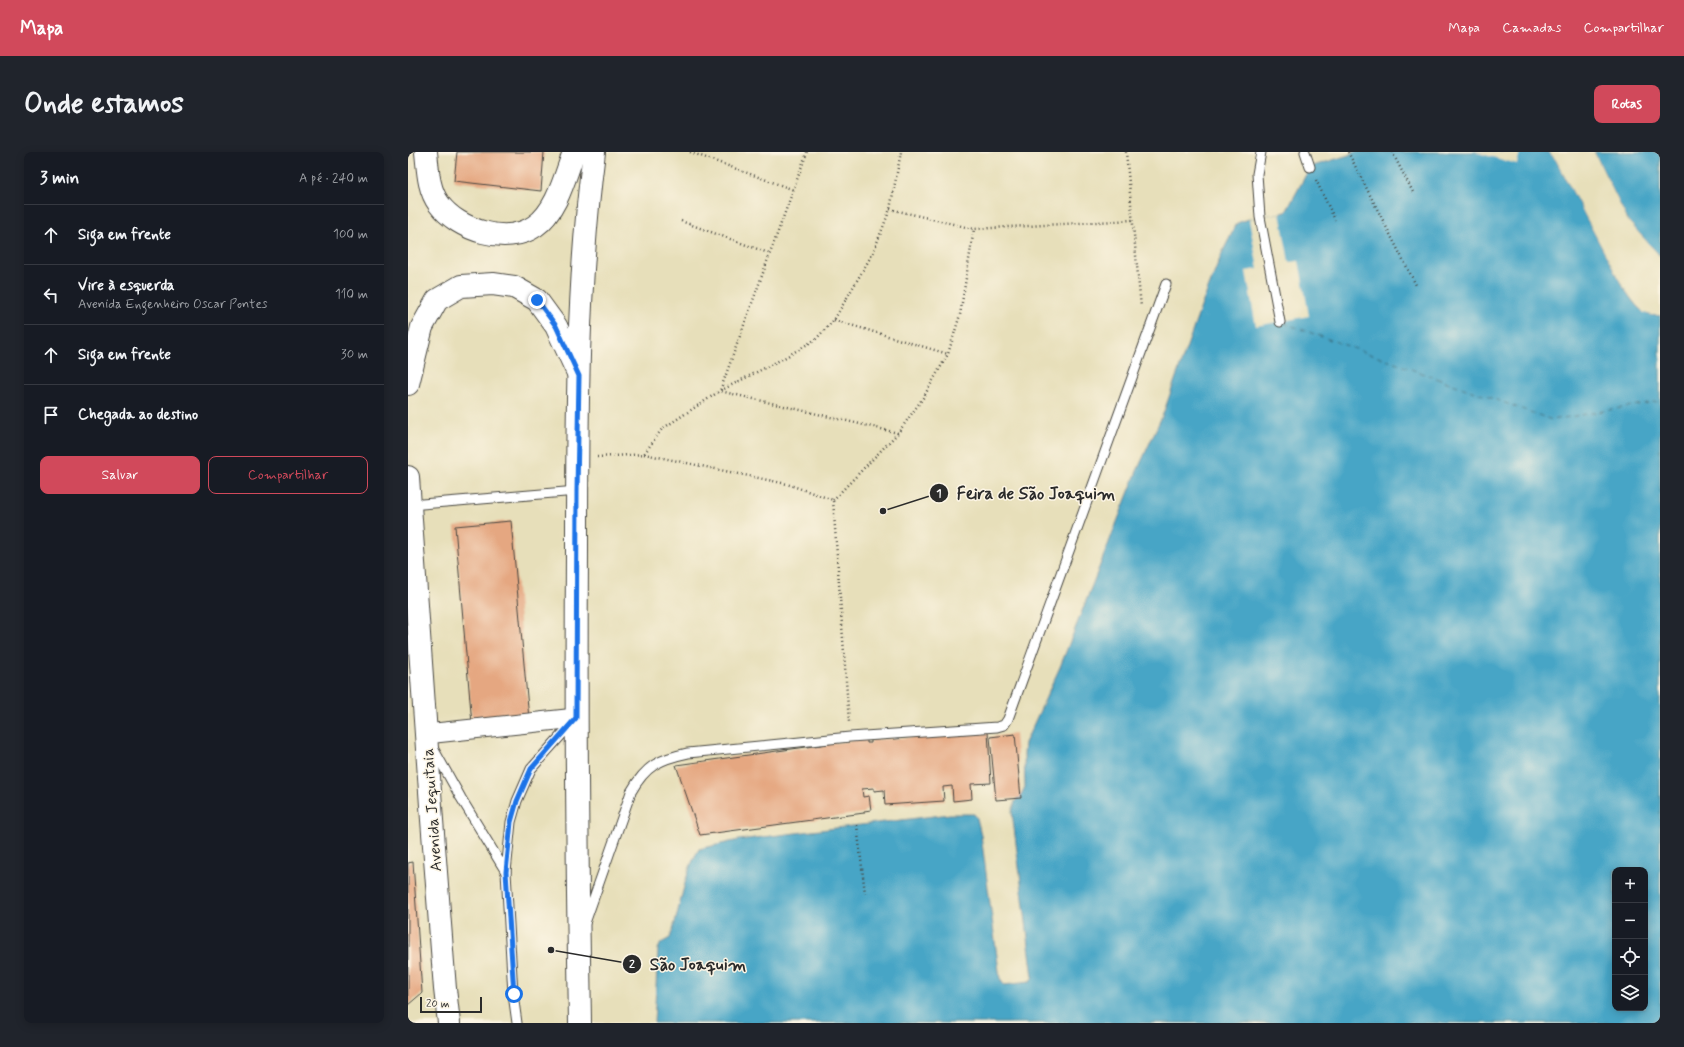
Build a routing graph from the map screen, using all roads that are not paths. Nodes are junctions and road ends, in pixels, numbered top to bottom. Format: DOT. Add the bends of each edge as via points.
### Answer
graph roads {
  1 [pos="426,152"];
  2 [pos="574,152"];
  3 [pos="594,152"];
  4 [pos="1261,152"];
  5 [pos="1305,152"];
  6 [pos="1310,167"];
  7 [pos="1166,284"];
  8 [pos="1280,322"];
  9 [pos="579,376"];
  10 [pos="408,384"];
  11 [pos="408,477"];
  12 [pos="577,491"];
  13 [pos="410,505"];
  14 [pos="411,569"];
  15 [pos="576,718"];
  16 [pos="426,734"];
  17 [pos="506,872"];
  18 [pos="579,941"];
  19 [pos="446,1022"];
  20 [pos="517,1023"];
  21 [pos="580,1023"];
  1 -- 2 [label="main road" via="428,178 439,205 455,220 476,231 496,235 515,234 534,227 548,212"];
  3 -- 9 [label="main road" via="582,284"];
  4 -- 8 [label="lane" via="1257,174 1260,217"];
  5 -- 6 [label="lane"];
  7 -- 18 [label="lane" via="1004,725 850,737 669,757 639,777 631,792"];
  9 -- 10 [label="main road" via="556,326 537,300 514,287 493,284 467,285 437,300 422,327"];
  9 -- 12 [label="main road"];
  11 -- 13 [label="main road, Avenida Jequitaia"];
  12 -- 13 [label="lane"];
  12 -- 15 [label="main road"];
  13 -- 14 [label="main road, Avenida Jequitaia"];
  14 -- 16 [label="main road, Avenida Jequitaia"];
  15 -- 16 [label="street"];
  15 -- 17 [label="lane" via="531,769 511,822"];
  15 -- 18 [label="main road"];
  16 -- 17 [label="lane"];
  16 -- 19 [label="main road, Avenida Jequitaia"];
  17 -- 20 [label="lane"];
  18 -- 21 [label="main road"];
}
